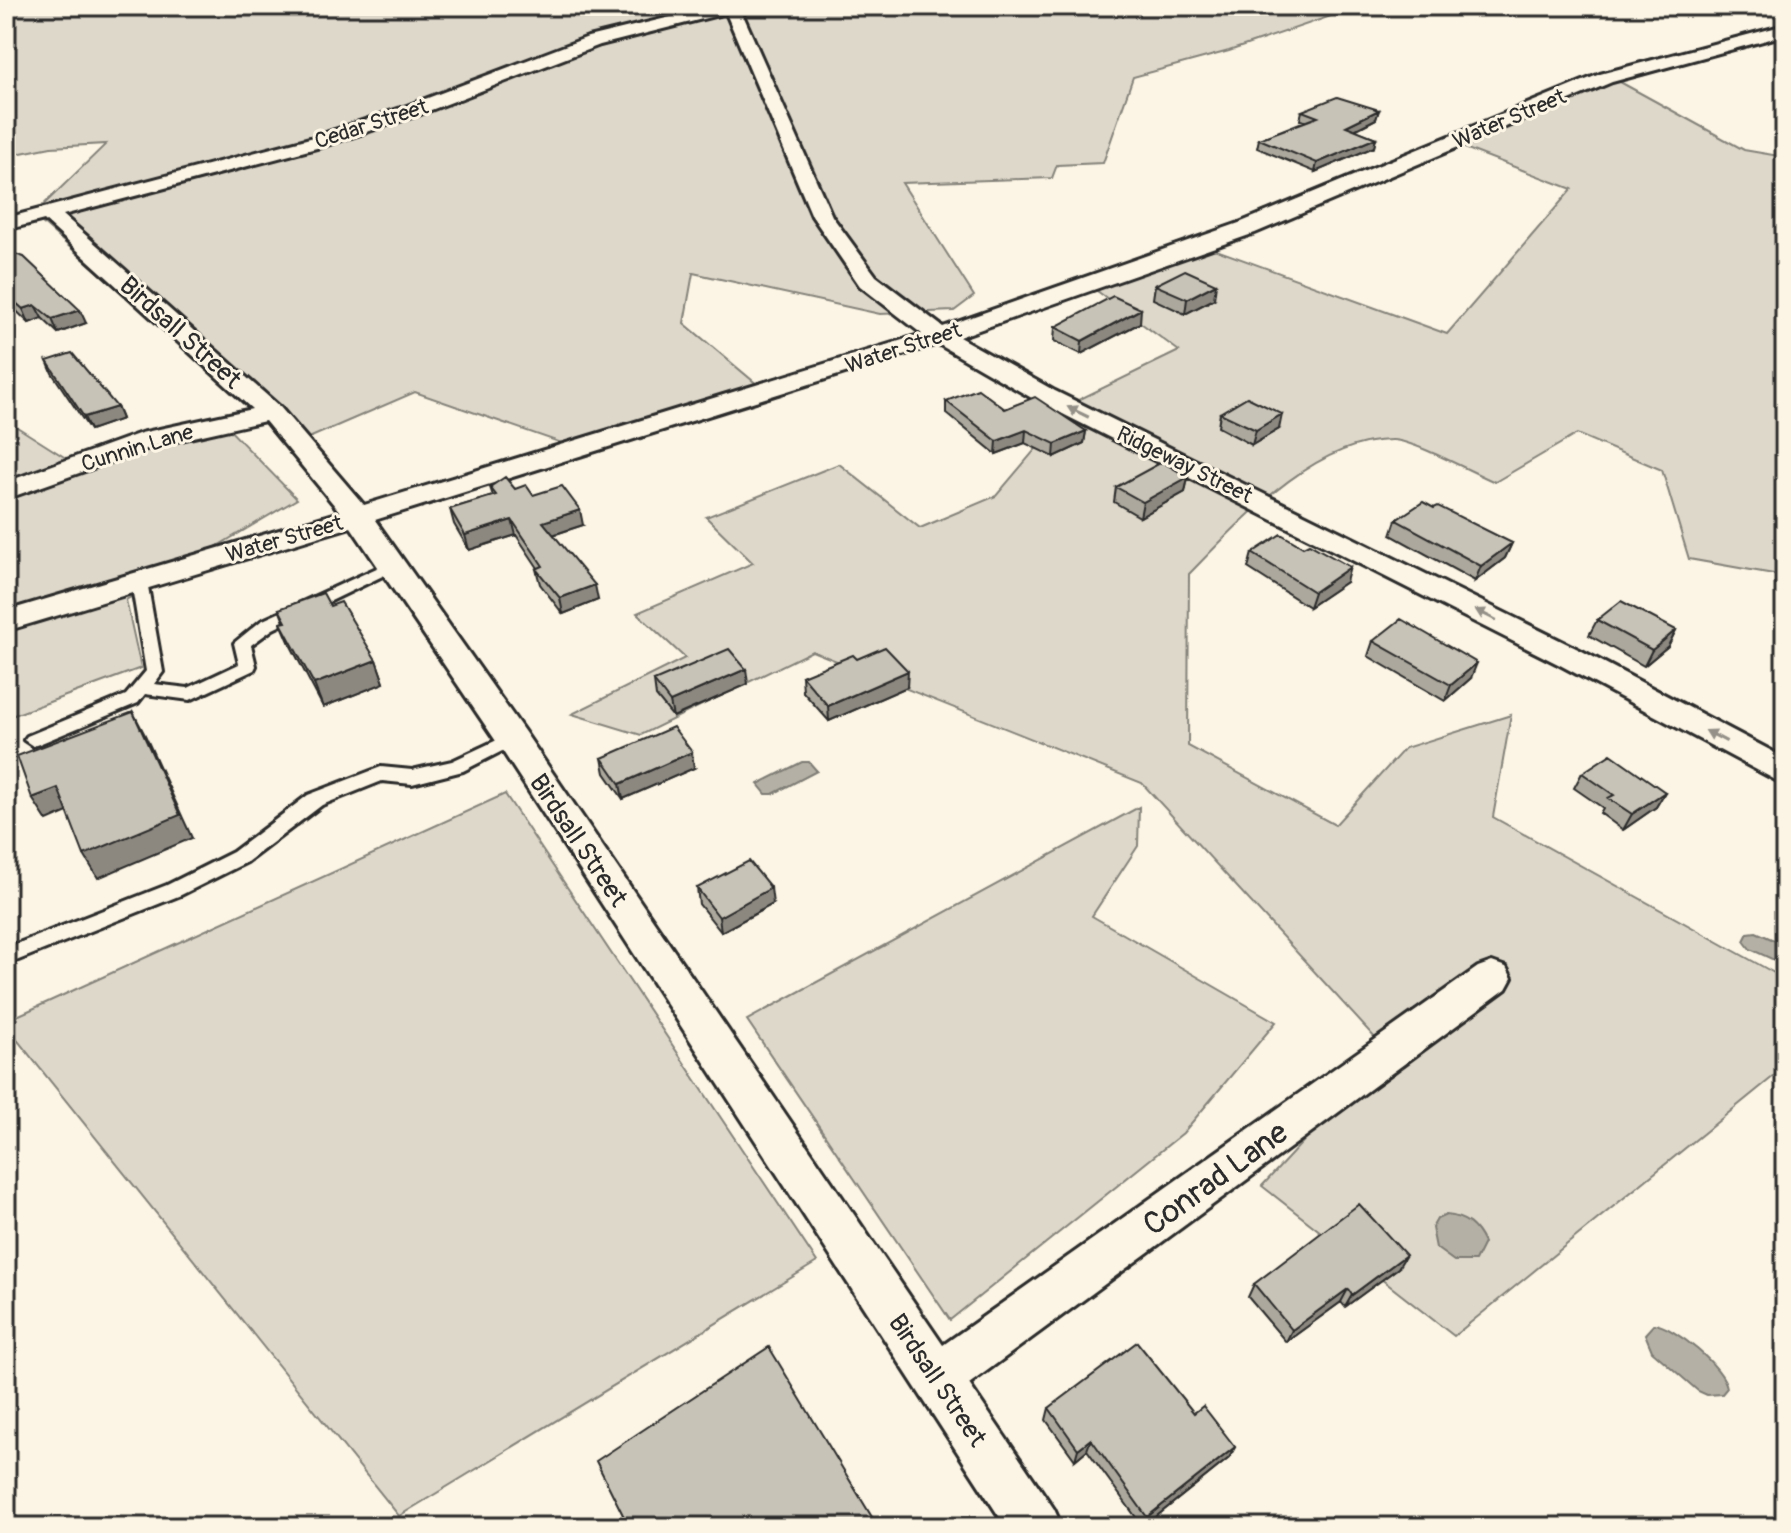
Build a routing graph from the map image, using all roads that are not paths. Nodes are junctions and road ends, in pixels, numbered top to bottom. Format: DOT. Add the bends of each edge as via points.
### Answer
graph roads {
  1 [pos="731,6"];
  2 [pos="1785,30"];
  3 [pos="49,214"];
  4 [pos="6,224"];
  5 [pos="940,336"];
  6 [pos="271,412"];
  7 [pos="6,491"];
  8 [pos="358,516"];
  9 [pos="392,566"];
  10 [pos="139,581"];
  11 [pos="6,621"];
  12 [pos="141,688"];
  13 [pos="512,739"];
  14 [pos="33,740"];
  15 [pos="1785,773"];
  16 [pos="6,957"];
  17 [pos="1492,978"];
  18 [pos="937,1378"];
  19 [pos="1036,1527"];
  1 -- 3 [label="street, Cedar Street" via="594,41 317,142"];
  1 -- 5 [label="street, Ridgeway Street" via="822,216 868,281"];
  2 -- 5 [label="street, Water Street" via="1606,78 1247,228"];
  3 -- 4 [label="street, Cedar Street"];
  3 -- 6 [label="street, Birdsall Street"];
  5 -- 8 [label="street, Water Street"];
  15 -- 5 [label="street, Ridgeway Street, one-way" via="1571,658 1046,396"];
  6 -- 7 [label="street, Cunnin Lane" via="150,439"];
  6 -- 8 [label="street, Birdsall Street"];
  8 -- 9 [label="street, Birdsall Street"];
  8 -- 10 [label="street, Water Street"];
  9 -- 12 [label="lane" via="267,625 242,643 248,666 241,672 190,694"];
  9 -- 13 [label="street, Birdsall Street"];
  10 -- 11 [label="street, Water Street"];
  10 -- 12 [label="lane" via="155,672"];
  12 -- 14 [label="lane" via="132,699"];
  13 -- 16 [label="lane" via="457,766 412,777 381,774 315,800 240,857 174,890"];
  13 -- 18 [label="street, Birdsall Street"];
  17 -- 18 [label="street, Conrad Lane"];
  18 -- 19 [label="street, Birdsall Street"];
}
